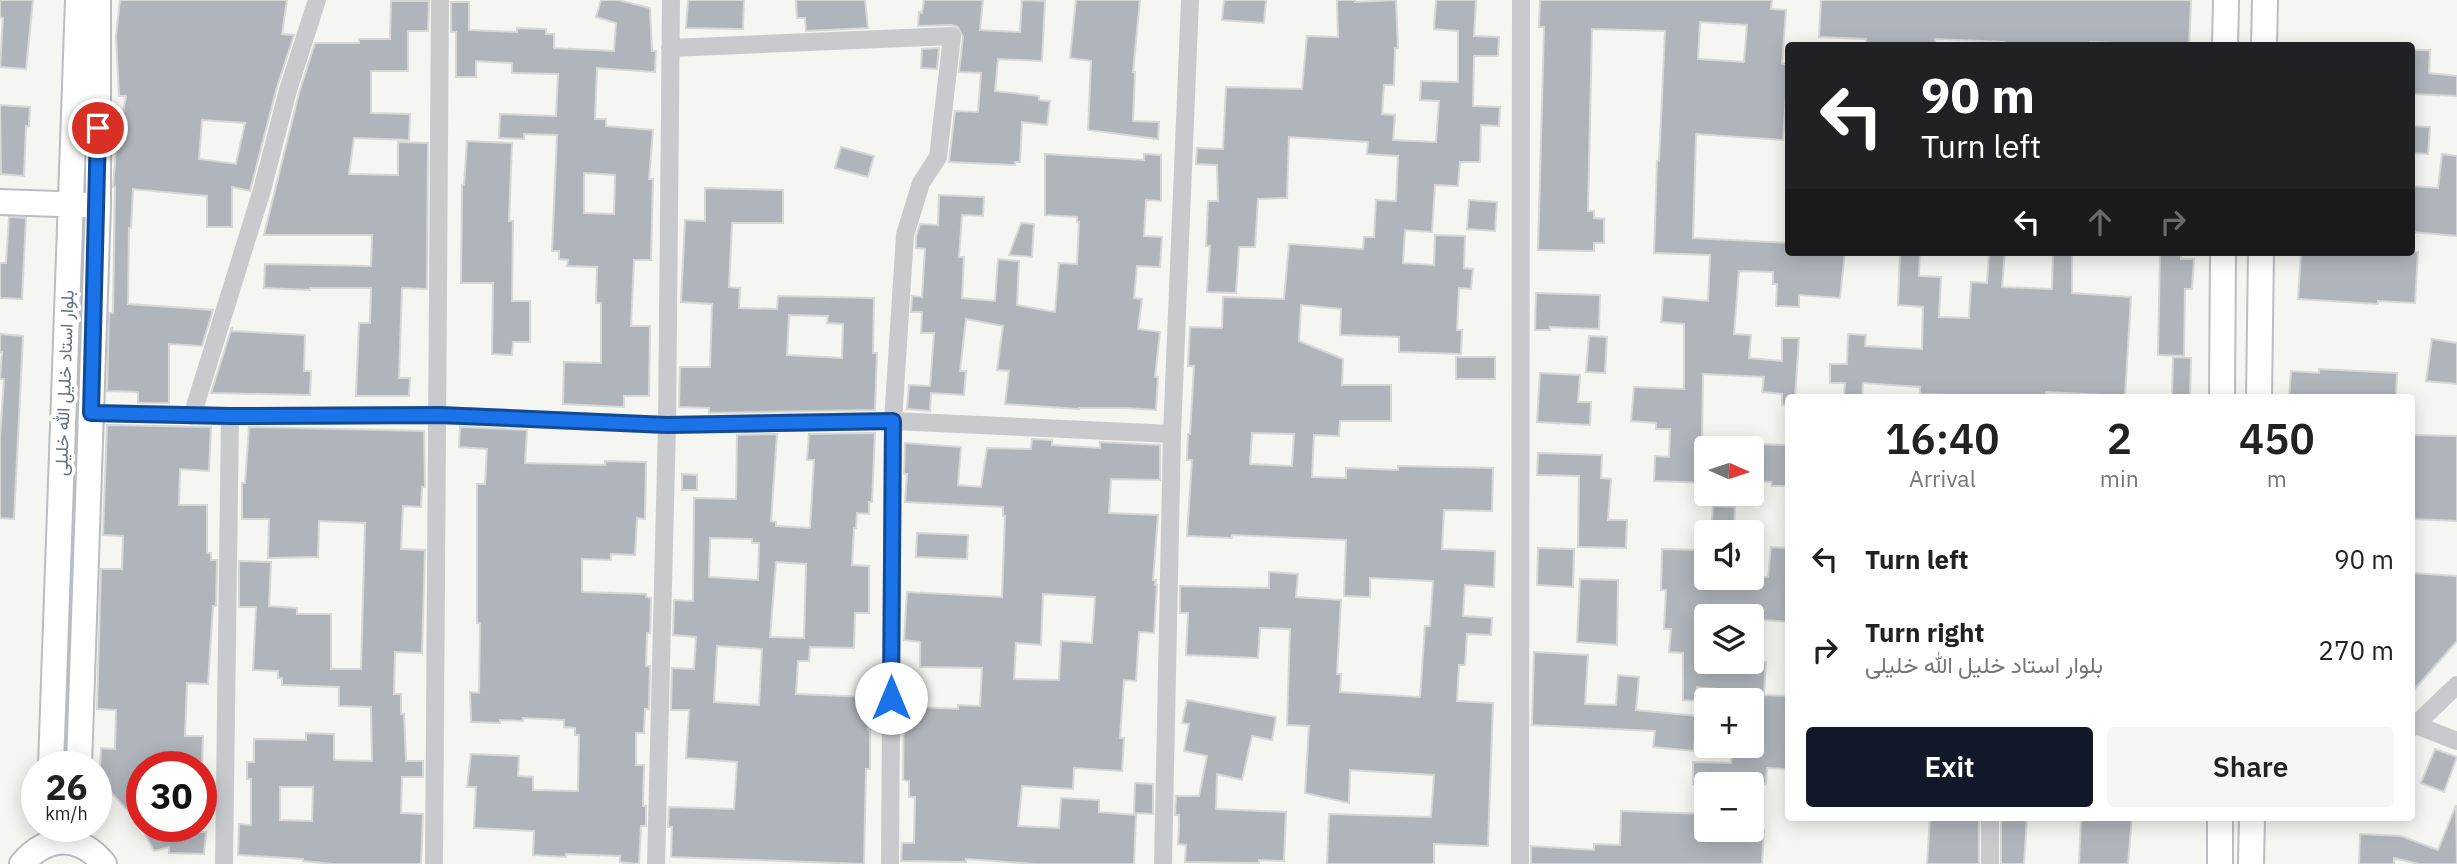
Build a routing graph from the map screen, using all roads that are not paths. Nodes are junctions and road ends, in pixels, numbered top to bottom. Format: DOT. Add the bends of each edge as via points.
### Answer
graph roads {
  1 [pos="78,0"];
  2 [pos="98,0"];
  3 [pos="317,0"];
  4 [pos="440,0"];
  5 [pos="671,0"];
  6 [pos="1190,0"];
  7 [pos="1521,0"];
  8 [pos="2226,0"];
  9 [pos="2265,0"];
  10 [pos="2225,42"];
  11 [pos="2264,42"];
  12 [pos="670,48"];
  13 [pos="0,202"];
  14 [pos="71,204"];
  15 [pos="98,205"];
  16 [pos="2223,256"];
  17 [pos="2261,256"];
  18 [pos="2222,394"];
  19 [pos="2259,394"];
  20 [pos="91,413"];
  21 [pos="439,415"];
  22 [pos="192,416"];
  23 [pos="230,416"];
  24 [pos="893,421"];
  25 [pos="667,425"];
  26 [pos="1172,434"];
  27 [pos="2457,685"];
  28 [pos="2415,726"];
  29 [pos="2415,727"];
  30 [pos="2457,741"];
  31 [pos="52,751"];
  32 [pos="80,751"];
  33 [pos="1990,821"];
  34 [pos="2220,821"];
  35 [pos="2252,821"];
  36 [pos="42,842"];
  37 [pos="84,842"];
  38 [pos="22,864"];
  39 [pos="104,864"];
  40 [pos="224,864"];
  41 [pos="434,864"];
  42 [pos="656,864"];
  43 [pos="890,864"];
  44 [pos="1163,864"];
  45 [pos="1520,864"];
  46 [pos="1990,864"];
  47 [pos="2220,864"];
  48 [pos="2251,864"];
  1 -- 14 [label="main road, بلوار استاد خلیل الله خلیلی"];
  2 -- 15 [label="main road, بلوار استاد خلیل الله خلیلی"];
  3 -- 22 [label="street"];
  4 -- 21 [label="street"];
  5 -- 12 [label="street"];
  6 -- 26 [label="street"];
  7 -- 45 [label="street"];
  8 -- 10 [label="main road"];
  9 -- 11 [label="main road"];
  12 -- 24 [label="street" via="952,36 939,157 921,183 905,235"];
  12 -- 25 [label="street"];
  13 -- 14 [label="main road"];
  14 -- 15 [label="main road"];
  14 -- 31 [label="main road, بلوار استاد خلیل الله خلیلی"];
  15 -- 20 [label="main road, بلوار استاد خلیل الله خلیلی"];
  16 -- 18 [label="main road"];
  17 -- 19 [label="main road"];
  20 -- 22 [label="street"];
  20 -- 32 [label="main road, بلوار استاد خلیل الله خلیلی"];
  21 -- 23 [label="street"];
  21 -- 25 [label="street"];
  21 -- 41 [label="street"];
  22 -- 23 [label="street"];
  23 -- 40 [label="street"];
  24 -- 25 [label="street"];
  24 -- 26 [label="street"];
  24 -- 43 [label="street"];
  25 -- 42 [label="street"];
  26 -- 44 [label="street"];
  27 -- 28 [label="street"];
  29 -- 30 [label="street"];
  33 -- 46 [label="street"];
  34 -- 47 [label="main road"];
  35 -- 48 [label="main road"];
  36 -- 38 [label="main road"];
  37 -- 39 [label="main road"];
}
